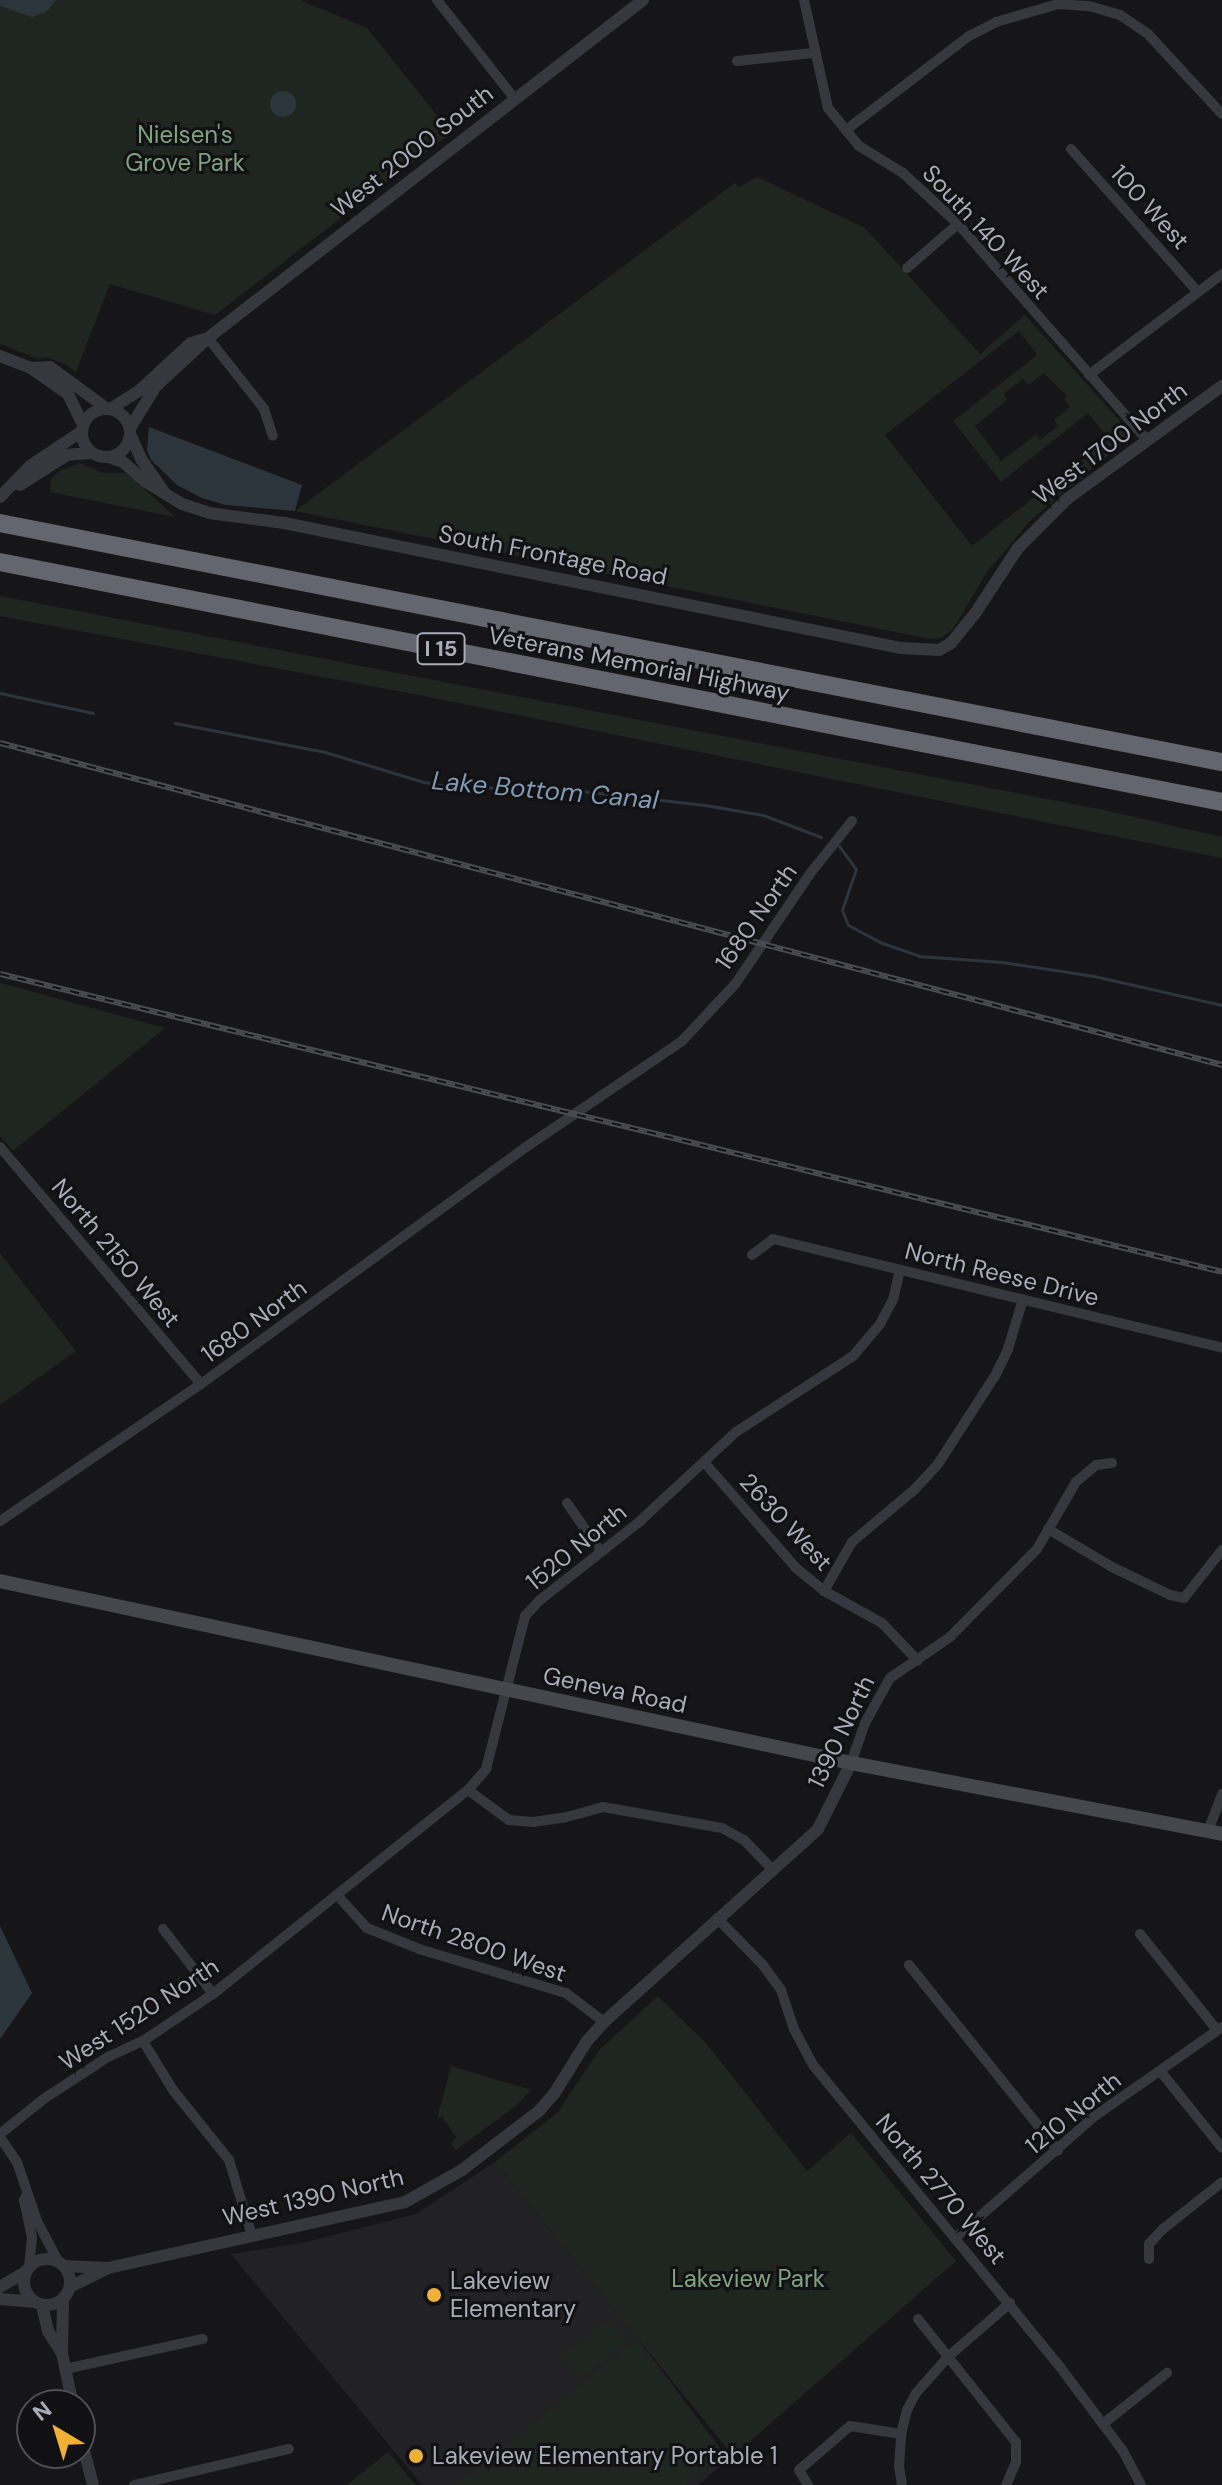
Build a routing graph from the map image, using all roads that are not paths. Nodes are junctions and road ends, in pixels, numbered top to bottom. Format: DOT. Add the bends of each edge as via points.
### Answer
graph roads {
  1 [pos="437,0"];
  2 [pos="643,0"];
  3 [pos="804,0"];
  4 [pos="813,53"];
  5 [pos="737,61"];
  6 [pos="515,99"];
  7 [pos="1222,114"];
  8 [pos="846,130"];
  9 [pos="1071,149"];
  10 [pos="958,224"];
  11 [pos="907,268"];
  12 [pos="1222,274"];
  13 [pos="1198,292"];
  14 [pos="208,338"];
  15 [pos="0,356"];
  16 [pos="31,368"];
  17 [pos="1089,375"];
  18 [pos="1222,386"];
  19 [pos="108,408"];
  20 [pos="82,428"];
  21 [pos="130,431"];
  22 [pos="273,436"];
  23 [pos="1148,441"];
  24 [pos="92,453"];
  25 [pos="109,457"];
  26 [pos="163,491"];
  27 [pos="0,498"];
  28 [pos="9,525"];
  29 [pos="0,562"];
  30 [pos="939,650"];
  31 [pos="1222,762"];
  32 [pos="1222,802"];
  33 [pos="852,821"];
  34 [pos="0,1147"];
  35 [pos="752,1255"];
  36 [pos="900,1270"];
  37 [pos="1023,1299"];
  38 [pos="1222,1348"];
  39 [pos="201,1384"];
  40 [pos="704,1462"];
  41 [pos="1112,1463"];
  42 [pos="567,1503"];
  43 [pos="0,1521"];
  44 [pos="1048,1529"];
  45 [pos="1222,1550"];
  46 [pos="601,1552"];
  47 [pos="0,1581"];
  48 [pos="824,1591"];
  49 [pos="918,1661"];
  50 [pos="508,1689"];
  51 [pos="851,1763"];
  52 [pos="468,1790"];
  53 [pos="1222,1794"];
  54 [pos="1215,1833"];
  55 [pos="773,1870"];
  56 [pos="337,1895"];
  57 [pos="717,1918"];
  58 [pos="163,1929"];
  59 [pos="1140,1934"];
  60 [pos="909,1965"];
  61 [pos="213,1994"];
  62 [pos="604,2022"];
  63 [pos="1220,2028"];
  64 [pos="143,2041"];
  65 [pos="1161,2072"];
  66 [pos="0,2135"];
  67 [pos="1222,2148"];
  68 [pos="1058,2150"];
  69 [pos="1222,2182"];
  70 [pos="27,2194"];
  71 [pos="252,2235"];
  72 [pos="955,2238"];
  73 [pos="1149,2259"];
  74 [pos="61,2264"];
  75 [pos="108,2268"];
  76 [pos="28,2270"];
  77 [pos="0,2287"];
  78 [pos="70,2287"];
  79 [pos="0,2299"];
  80 [pos="63,2300"];
  81 [pos="1010,2303"];
  82 [pos="38,2304"];
  83 [pos="918,2319"];
  84 [pos="203,2339"];
  85 [pos="62,2353"];
  86 [pos="949,2356"];
  87 [pos="65,2369"];
  88 [pos="1167,2373"];
  89 [pos="69,2389"];
  90 [pos="1103,2424"];
  91 [pos="901,2434"];
  92 [pos="289,2449"];
  93 [pos="134,2485"];
  94 [pos="808,2485"];
  95 [pos="902,2485"];
  96 [pos="1006,2485"];
  97 [pos="1141,2485"];
  1 -- 6 [label="street"];
  2 -- 6 [label="street, West 2000 South"];
  3 -- 4 [label="street, South 140 West"];
  4 -- 5 [label="street"];
  4 -- 8 [label="street, South 140 West" via="828,108"];
  6 -- 14 [label="street, West 2000 South"];
  7 -- 8 [label="street" via="1147,33 1120,15 1058,4 996,22 969,36"];
  8 -- 10 [label="street, South 140 West"];
  9 -- 13 [label="street, 100 West"];
  10 -- 11 [label="street"];
  10 -- 17 [label="street, South 140 West"];
  12 -- 13 [label="street"];
  13 -- 17 [label="street"];
  14 -- 19 [label="street, West 2000 South" via="191,343 140,390"];
  14 -- 21 [label="street, West 2000 South" via="156,386"];
  14 -- 22 [label="street" via="264,409"];
  15 -- 16 [label="street"];
  16 -- 19 [label="street" via="50,367"];
  16 -- 20 [label="street" via="68,394"];
  17 -- 23 [label="street, South 140 West"];
  18 -- 23 [label="street, West 1700 North"];
  19 -- 20 [label="street" via="92,413"];
  19 -- 21 [label="street" via="123,415"];
  20 -- 24 [label="street"];
  20 -- 27 [label="street" via="30,466"];
  21 -- 25 [label="street" via="123,449"];
  21 -- 26 [label="street, South Frontage Road"];
  23 -- 30 [label="street, West 1700 North" via="1084,484 1044,521 1008,560 966,625"];
  24 -- 25 [label="street"];
  24 -- 27 [label="street" via="59,459"];
  25 -- 26 [label="street, South Frontage Road"];
  26 -- 30 [label="street, South Frontage Road" via="209,513 300,526 901,648"];
  28 -- 31 [label="highway, Veterans Memorial Highway / I 15"];
  29 -- 32 [label="highway, Veterans Memorial Highway / I 15"];
  33 -- 39 [label="street, 1680 North" via="736,983 687,1036 543,1129 526,1147"];
  34 -- 39 [label="street, North 2150 West"];
  35 -- 36 [label="street, North Reese Drive" via="773,1239"];
  36 -- 37 [label="street, North Reese Drive"];
  36 -- 40 [label="street, 1520 North" via="887,1312 853,1356 736,1432"];
  37 -- 38 [label="street, North Reese Drive"];
  37 -- 48 [label="street" via="995,1376 938,1464 852,1542"];
  39 -- 43 [label="street, 1680 North"];
  40 -- 46 [label="street, 1520 North"];
  40 -- 48 [label="street, 2630 West" via="796,1568"];
  41 -- 44 [label="street, 1390 North" via="1096,1465 1076,1482"];
  42 -- 46 [label="street"];
  44 -- 45 [label="street" via="1112,1567 1184,1598"];
  44 -- 49 [label="street, 1390 North" via="1037,1549 992,1595"];
  46 -- 50 [label="street, 1520 North" via="525,1616"];
  47 -- 50 [label="main road, Geneva Road"];
  48 -- 49 [label="street, 2630 West" via="882,1623"];
  49 -- 51 [label="street, 1390 North" via="890,1678"];
  50 -- 51 [label="main road, Geneva Road"];
  50 -- 52 [label="street, 1520 North" via="486,1769"];
  51 -- 54 [label="main road, Geneva Road"];
  51 -- 55 [label="street, 1390 North" via="818,1829"];
  52 -- 55 [label="street" via="509,1820 563,1818 603,1807 722,1828 744,1840"];
  52 -- 56 [label="street, 1520 North"];
  53 -- 54 [label="street"];
  55 -- 57 [label="street, 1390 North"];
  56 -- 61 [label="street, West 1520 North"];
  56 -- 62 [label="street, North 2800 West" via="367,1928 566,1993"];
  57 -- 62 [label="street, 1390 North"];
  57 -- 72 [label="street, North 2770 West" via="781,1990 813,2065"];
  58 -- 61 [label="street"];
  59 -- 63 [label="street"];
  60 -- 68 [label="street"];
  61 -- 64 [label="street, West 1520 North"];
  62 -- 71 [label="street, West 1390 North" via="539,2111 434,2187 405,2202"];
  63 -- 65 [label="street, 1210 North"];
  64 -- 66 [label="street, West 1520 North" via="45,2098"];
  64 -- 71 [label="street" via="173,2090 229,2160"];
  65 -- 67 [label="street"];
  65 -- 68 [label="street, 1210 North" via="1095,2116"];
  66 -- 70 [label="street" via="17,2162"];
  68 -- 72 [label="street, 1210 North"];
  69 -- 73 [label="street" via="1163,2229 1149,2244"];
  70 -- 74 [label="street"];
  70 -- 76 [label="street" via="32,2238"];
  71 -- 75 [label="street, West 1390 North"];
  72 -- 81 [label="street, North 2770 West"];
  74 -- 75 [label="street, West 1390 North"];
  74 -- 76 [label="street" via="42,2259"];
  74 -- 78 [label="street"];
  75 -- 78 [label="street, West 1390 North"];
  76 -- 77 [label="street"];
  76 -- 82 [label="street" via="25,2290"];
  78 -- 80 [label="street"];
  79 -- 82 [label="street"];
  80 -- 82 [label="street"];
  80 -- 85 [label="street"];
  81 -- 86 [label="street"];
  81 -- 90 [label="street, North 2770 West"];
  82 -- 85 [label="street"];
  83 -- 86 [label="street"];
  84 -- 87 [label="street"];
  85 -- 87 [label="street"];
  86 -- 91 [label="street" via="916,2393"];
  86 -- 96 [label="street" via="1016,2442 1016,2462"];
  87 -- 89 [label="street"];
  88 -- 90 [label="street"];
  90 -- 97 [label="street, North 2770 West"];
  91 -- 94 [label="street" via="850,2426 799,2470"];
  91 -- 95 [label="street"];
  92 -- 93 [label="street"];
}
